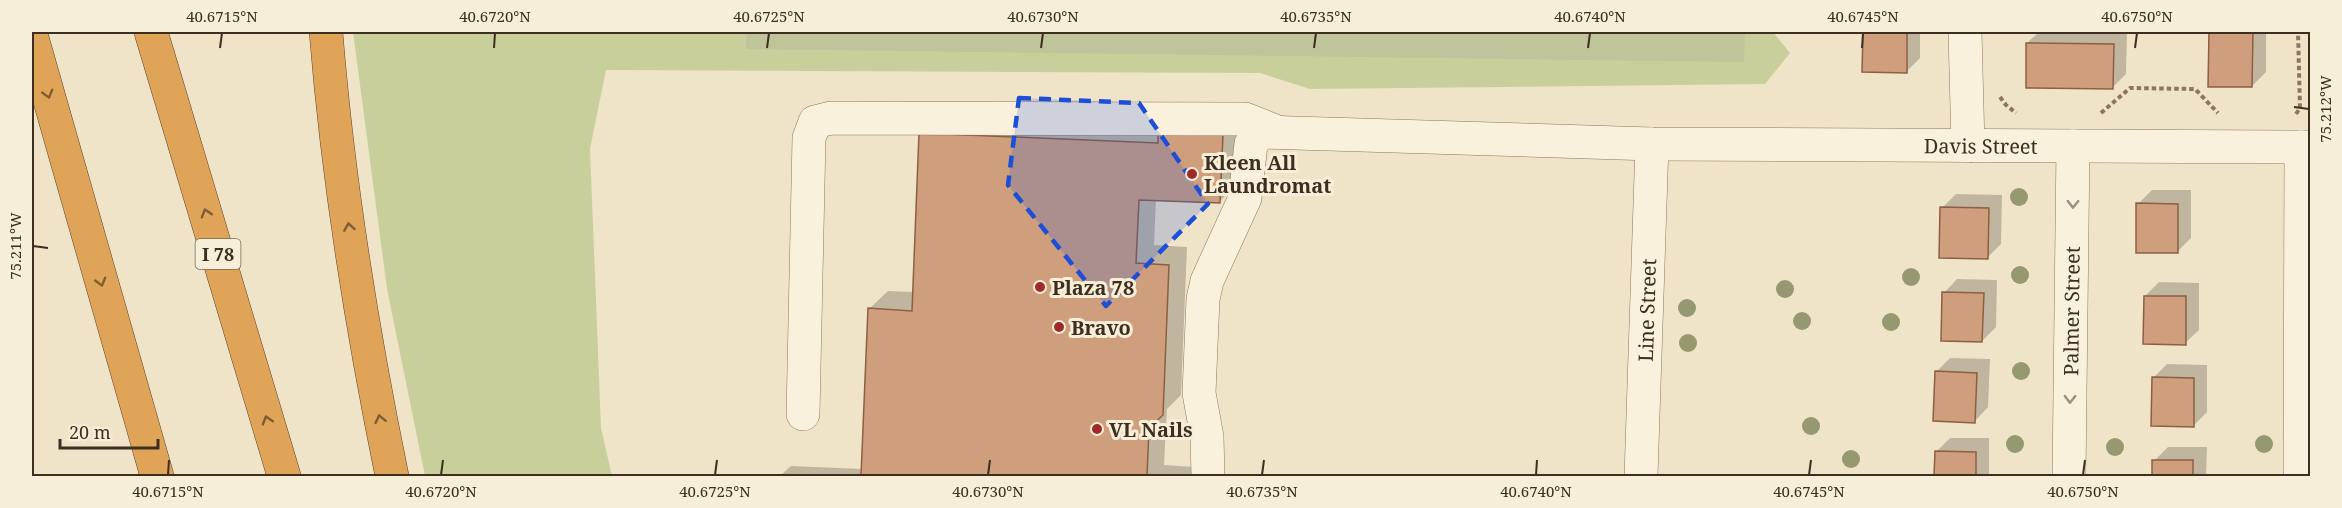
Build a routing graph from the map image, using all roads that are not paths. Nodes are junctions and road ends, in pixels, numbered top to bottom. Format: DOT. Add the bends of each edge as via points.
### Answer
graph roads {
  1 [pos="151,32"];
  2 [pos="326,32"];
  3 [pos="1965,32"];
  4 [pos="32,38"];
  5 [pos="1275,131"];
  6 [pos="2300,138"];
  7 [pos="1652,144"];
  8 [pos="1968,146"];
  9 [pos="2073,146"];
  10 [pos="803,414"];
  11 [pos="158,477"];
  12 [pos="284,477"];
  13 [pos="392,477"];
  14 [pos="1208,477"];
  15 [pos="1641,477"];
  16 [pos="2068,477"];
  17 [pos="2300,477"];
  12 -- 1 [label="highway, I 78, one-way"];
  13 -- 2 [label="highway, one-way" via="372,383 343,185"];
  3 -- 8 [label="street"];
  4 -- 11 [label="highway, one-way"];
  5 -- 7 [label="street, Davis Street"];
  5 -- 10 [label="street" via="1245,119 831,118 816,122 809,138"];
  5 -- 14 [label="street" via="1258,135 1251,144 1245,198 1205,290 1199,393 1207,437"];
  6 -- 9 [label="street, Davis Street"];
  6 -- 17 [label="street"];
  7 -- 8 [label="street, Davis Street"];
  7 -- 15 [label="street, Line Street"];
  8 -- 9 [label="street, Davis Street"];
  9 -- 16 [label="street, Palmer Street, one-way"];
}
